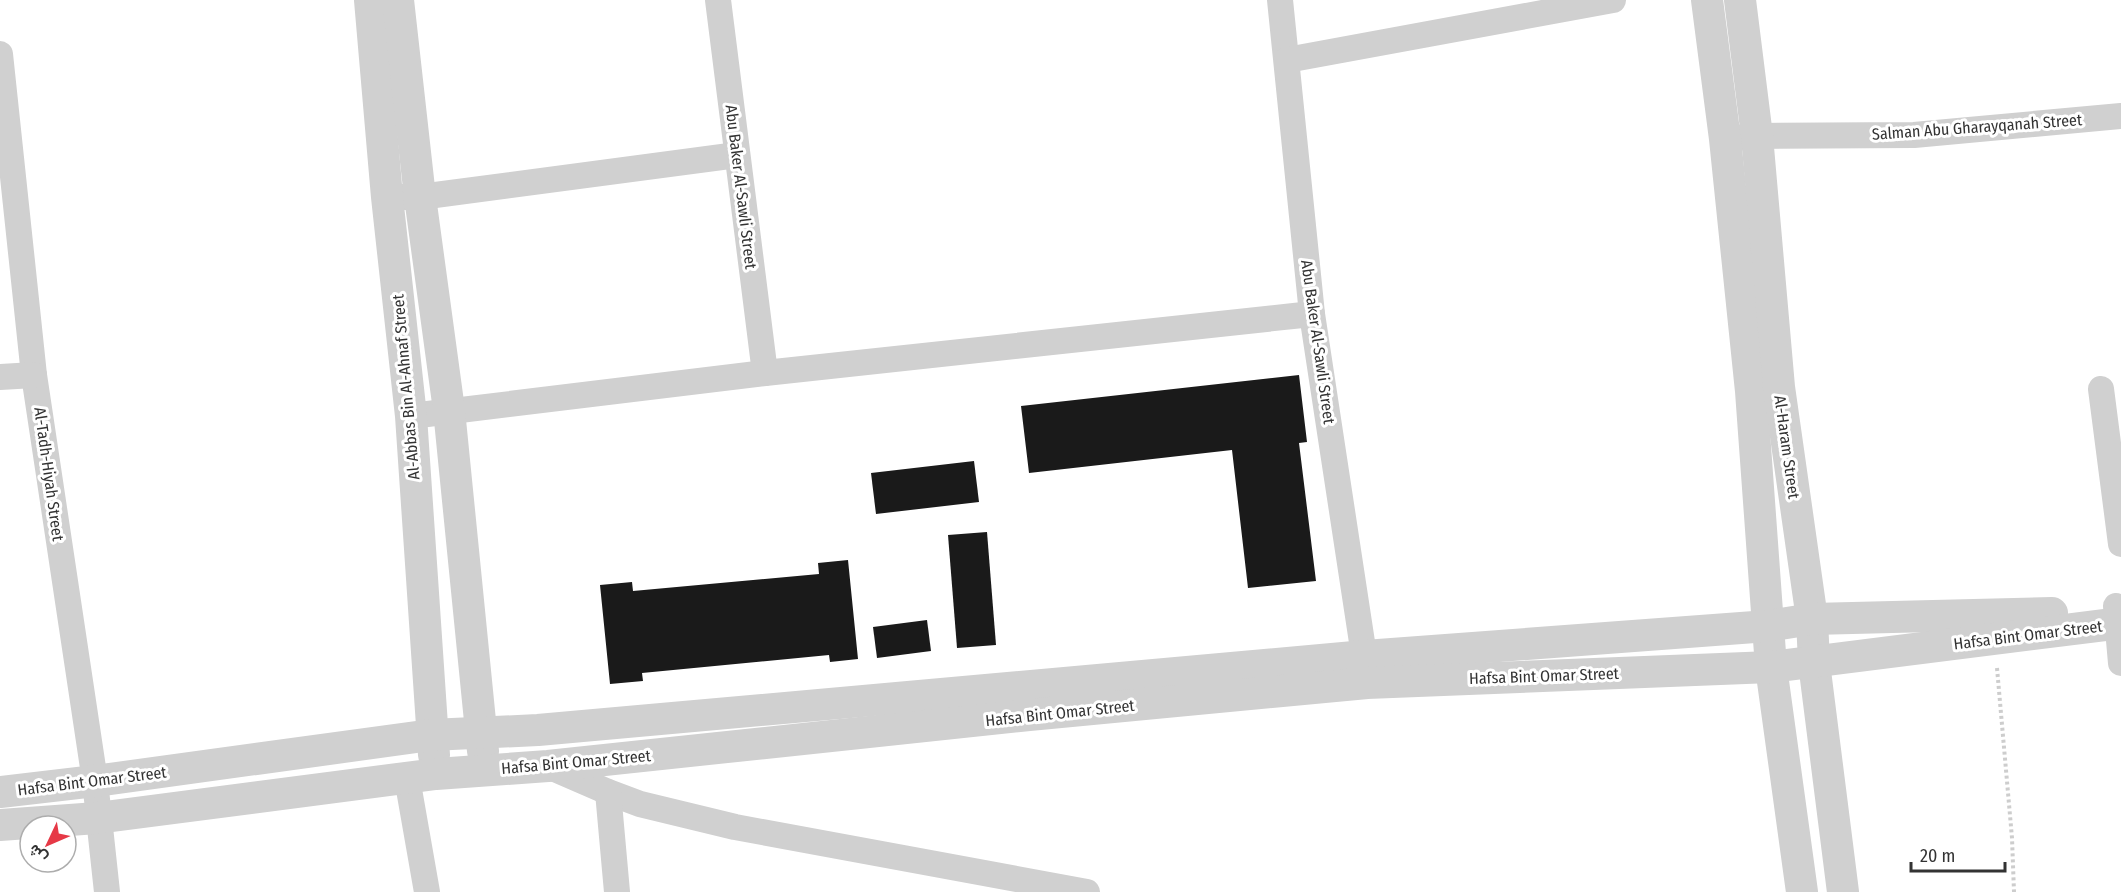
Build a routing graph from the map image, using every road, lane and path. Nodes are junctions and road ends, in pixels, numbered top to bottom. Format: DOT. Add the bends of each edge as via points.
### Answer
graph roads {
  1 [pos="370,0"];
  2 [pos="398,0"];
  3 [pos="718,0"];
  4 [pos="1280,0"];
  5 [pos="1613,0"];
  6 [pos="1707,0"];
  7 [pos="1740,0"];
  8 [pos="0,54"];
  9 [pos="1287,60"];
  10 [pos="2121,116"];
  11 [pos="1757,136"];
  12 [pos="1725,139"];
  13 [pos="737,155"];
  14 [pos="387,197"];
  15 [pos="420,197"];
  16 [pos="1312,314"];
  17 [pos="765,373"];
  18 [pos="34,375"];
  19 [pos="0,377"];
  20 [pos="1765,389"];
  21 [pos="2101,389"];
  22 [pos="449,410"];
  23 [pos="411,416"];
  24 [pos="2121,544"];
  25 [pos="2119,614"];
  26 [pos="1812,619"];
  27 [pos="1768,626"];
  28 [pos="1994,639"];
  29 [pos="1814,663"];
  30 [pos="2121,663"];
  31 [pos="1771,668"];
  32 [pos="1366,669"];
  33 [pos="482,732"];
  34 [pos="431,735"];
  35 [pos="548,766"];
  36 [pos="484,770"];
  37 [pos="422,776"];
  38 [pos="95,781"];
  39 [pos="0,792"];
  40 [pos="608,792"];
  41 [pos="97,818"];
  42 [pos="0,825"];
  43 [pos="107,892"];
  44 [pos="427,892"];
  45 [pos="617,892"];
  46 [pos="1087,892"];
  47 [pos="1802,892"];
  48 [pos="1843,892"];
  49 [pos="2014,892"];
  1 -- 14 [label="street, Al-Abbas Bin Al-Ahnaf Street"];
  2 -- 15 [label="street"];
  3 -- 13 [label="street, Abu Baker Al-Sawli Street"];
  4 -- 9 [label="street, Abu Baker Al-Sawli Street"];
  5 -- 9 [label="street"];
  6 -- 12 [label="street, Al-Haram Street"];
  7 -- 11 [label="street, Al-Haram Street"];
  8 -- 18 [label="street, Al-Tadh-Hiyah Street"];
  9 -- 16 [label="street, Abu Baker Al-Sawli Street"];
  10 -- 11 [label="street, Salman Abu Gharayqanah Street" via="1914,135"];
  11 -- 12 [label="street, Salman Abu Gharayqanah Street"];
  11 -- 20 [label="street, Al-Haram Street"];
  12 -- 20 [label="street, Al-Haram Street"];
  13 -- 15 [label="street"];
  13 -- 17 [label="street, Abu Baker Al-Sawli Street"];
  14 -- 15 [label="street"];
  14 -- 23 [label="street, Al-Abbas Bin Al-Ahnaf Street"];
  15 -- 22 [label="street"];
  16 -- 17 [label="street"];
  16 -- 32 [label="street, Abu Baker Al-Sawli Street"];
  17 -- 22 [label="street"];
  18 -- 19 [label="street"];
  18 -- 38 [label="street, Al-Tadh-Hiyah Street"];
  20 -- 26 [label="street, Al-Haram Street"];
  20 -- 27 [label="street, Al-Haram Street"];
  21 -- 24 [label="street"];
  22 -- 23 [label="street"];
  22 -- 33 [label="street"];
  23 -- 34 [label="street, Al-Abbas Bin Al-Ahnaf Street"];
  25 -- 26 [label="street, Hafsa Bint Omar Street"];
  25 -- 28 [label="street, Hafsa Bint Omar Street"];
  25 -- 30 [label="street"];
  26 -- 27 [label="street, Hafsa Bint Omar Street"];
  26 -- 29 [label="street, Al-Haram Street"];
  27 -- 31 [label="street, Al-Haram Street"];
  27 -- 32 [label="street, Hafsa Bint Omar Street"];
  28 -- 29 [label="street, Hafsa Bint Omar Street"];
  28 -- 49 [label="path"];
  29 -- 31 [label="street, Hafsa Bint Omar Street"];
  29 -- 48 [label="street, Al-Haram Street"];
  31 -- 32 [label="street, Hafsa Bint Omar Street"];
  31 -- 47 [label="street, Al-Haram Street"];
  32 -- 33 [label="street, Hafsa Bint Omar Street"];
  32 -- 35 [label="street, Hafsa Bint Omar Street" via="1040,714"];
  33 -- 34 [label="street, Hafsa Bint Omar Street"];
  33 -- 36 [label="street"];
  34 -- 37 [label="street, Al-Abbas Bin Al-Ahnaf Street"];
  34 -- 38 [label="street, Hafsa Bint Omar Street"];
  35 -- 36 [label="street, Hafsa Bint Omar Street"];
  35 -- 40 [label="street"];
  36 -- 37 [label="street, Hafsa Bint Omar Street"];
  37 -- 41 [label="street, Hafsa Bint Omar Street"];
  37 -- 44 [label="street"];
  38 -- 39 [label="street, Hafsa Bint Omar Street"];
  38 -- 41 [label="street, Al-Tadh-Hiyah Street"];
  40 -- 45 [label="street"];
  40 -- 46 [label="street" via="640,804 735,827"];
  41 -- 42 [label="street, Hafsa Bint Omar Street"];
  41 -- 43 [label="street, Al-Tadh-Hiyah Street"];
}
